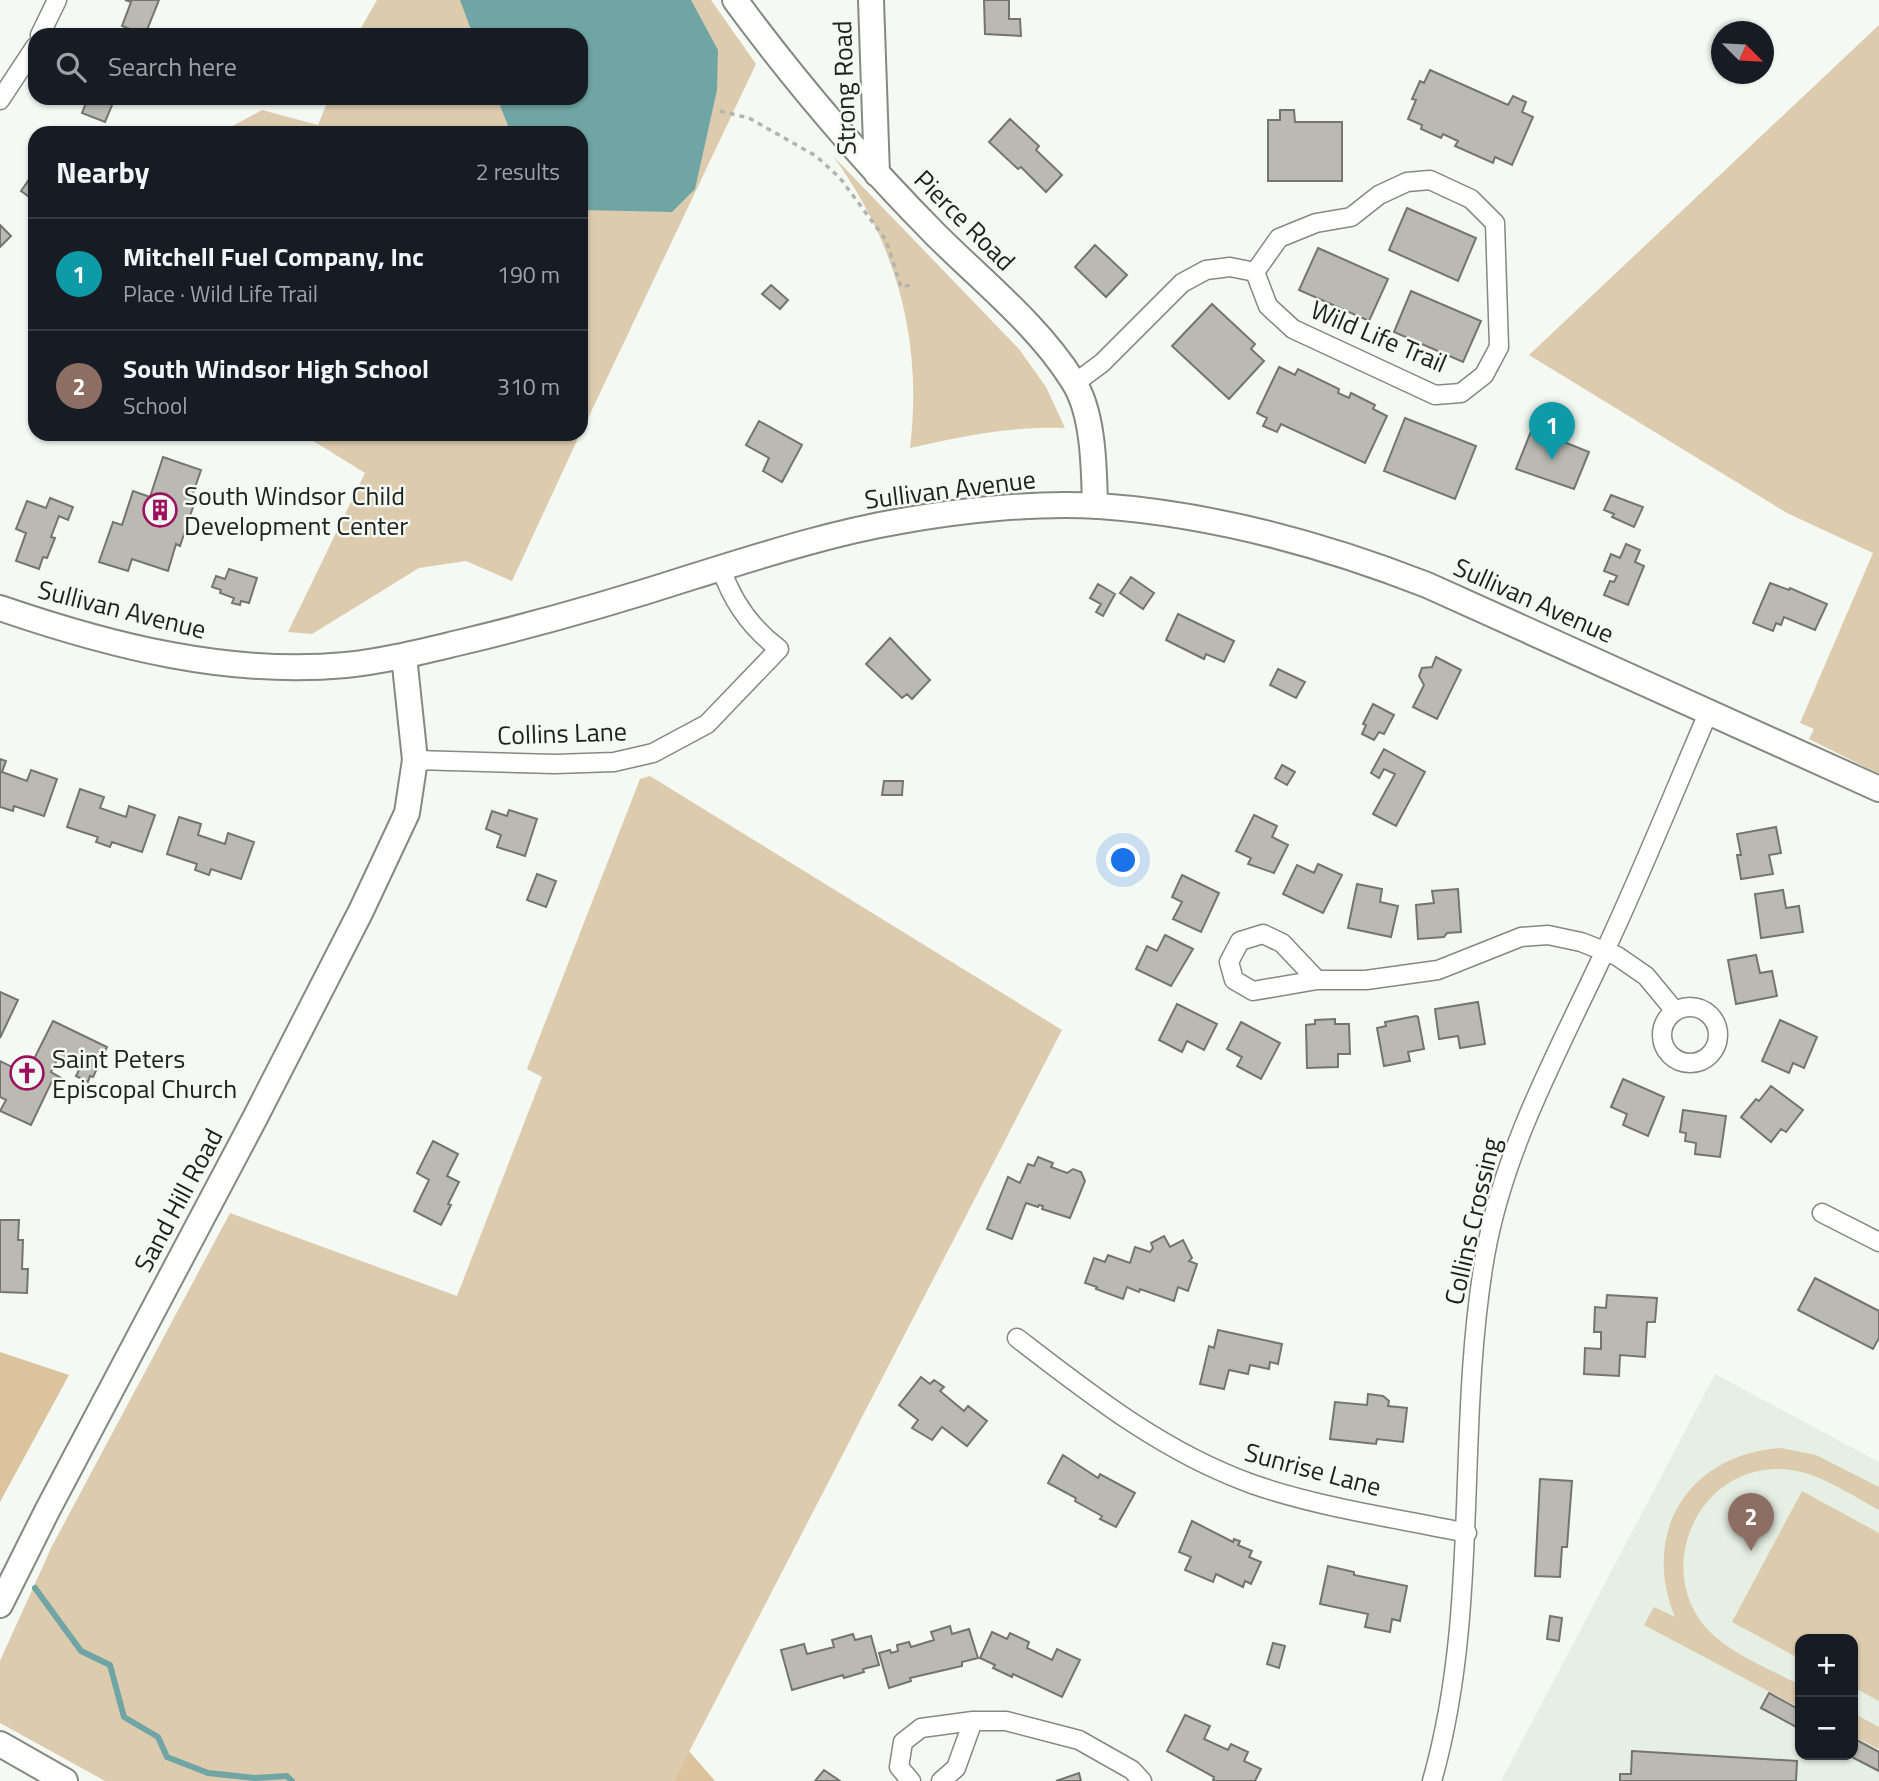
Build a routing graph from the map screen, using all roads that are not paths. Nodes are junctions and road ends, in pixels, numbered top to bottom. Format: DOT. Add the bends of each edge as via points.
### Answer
graph roads {
  1 [pos="57,0"];
  2 [pos="735,0"];
  3 [pos="871,0"];
  4 [pos="43,28"];
  5 [pos="28,58"];
  6 [pos="0,100"];
  7 [pos="877,174"];
  8 [pos="1255,272"];
  9 [pos="1075,383"];
  10 [pos="1096,506"];
  11 [pos="720,568"];
  12 [pos="0,608"];
  13 [pos="404,656"];
  14 [pos="1709,711"];
  15 [pos="415,760"];
  16 [pos="1879,789"];
  17 [pos="1605,951"];
  18 [pos="1317,980"];
  19 [pos="1675,1011"];
  20 [pos="1822,1213"];
  21 [pos="1879,1242"];
  22 [pos="1017,1338"];
  23 [pos="1467,1533"];
  24 [pos="0,1605"];
  25 [pos="973,1721"];
  26 [pos="0,1744"];
  27 [pos="65,1781"];
  28 [pos="911,1781"];
  29 [pos="941,1781"];
  30 [pos="1142,1781"];
  31 [pos="1432,1781"];
  1 -- 4 [label="street"];
  2 -- 7 [label="main road, Pierce Road" via="781,63"];
  3 -- 7 [label="main road, Strong Road"];
  5 -- 6 [label="street"];
  7 -- 9 [label="main road, Pierce Road" via="1025,322"];
  8 -- 8 [label="street, Wild Life Trail" via="1268,306 1293,329 1434,395 1461,393 1484,375 1499,347 1495,223 1471,199 1430,180 1407,182 1379,195 1351,217 1316,223 1279,238"];
  8 -- 9 [label="street" via="1230,267 1206,270 1182,283 1102,363"];
  9 -- 10 [label="main road, Pierce Road" via="1092,442"];
  10 -- 11 [label="main road, Sullivan Avenue" via="1045,506 901,521"];
  10 -- 14 [label="main road, Sullivan Avenue" via="1204,520 1364,561"];
  11 -- 13 [label="main road, Sullivan Avenue" via="543,623"];
  11 -- 15 [label="street, Collins Lane" via="730,594 779,649 707,724 653,753 614,762"];
  12 -- 13 [label="main road, Sullivan Avenue" via="138,649 198,660 263,666 346,665"];
  13 -- 15 [label="main road, Sand Hill Road"];
  14 -- 16 [label="main road, Sullivan Avenue"];
  14 -- 17 [label="street, Collins Crossing"];
  15 -- 24 [label="main road, Sand Hill Road" via="407,813 361,911"];
  17 -- 18 [label="street" via="1548,935 1521,937 1438,970"];
  17 -- 19 [label="street" via="1646,976"];
  17 -- 23 [label="street, Collins Crossing" via="1523,1125 1486,1253 1474,1325"];
  18 -- 18 [label="street" via="1253,991 1234,980 1229,962 1240,941 1263,934 1282,943"];
  20 -- 21 [label="street"];
  22 -- 23 [label="street, Sunrise Lane" via="1114,1412 1176,1450 1251,1484"];
  23 -- 31 [label="street, Collins Crossing" via="1458,1655"];
  25 -- 28 [label="street" via="921,1728 903,1742 899,1766"];
  25 -- 29 [label="street" via="956,1768"];
  25 -- 30 [label="street" via="1006,1721 1079,1740 1132,1770"];
  26 -- 27 [label="main road"];
}
